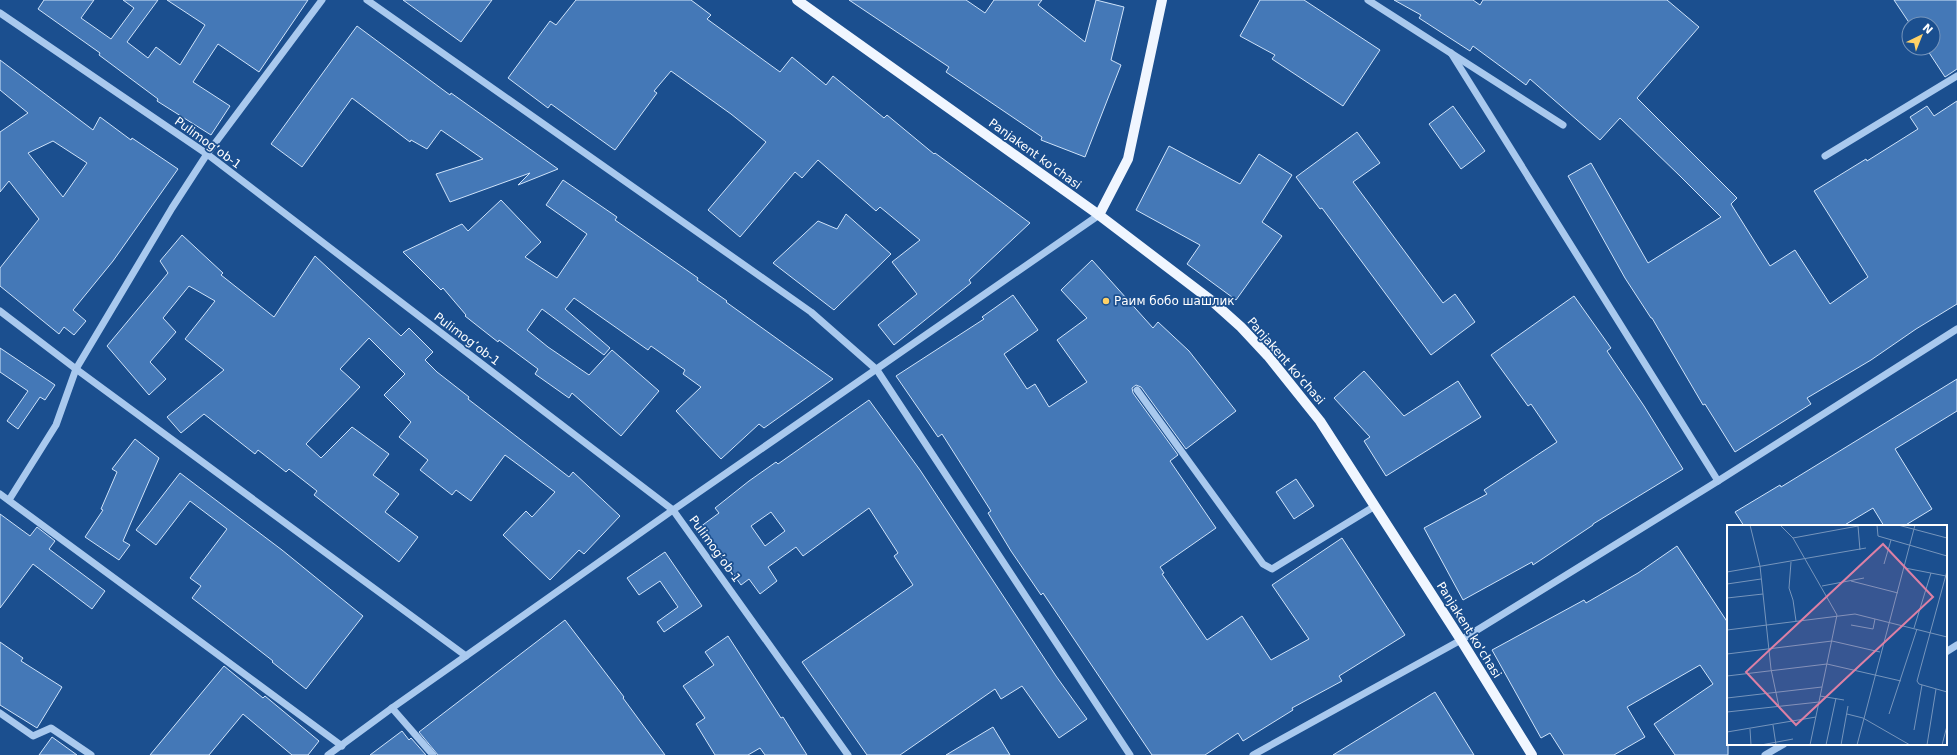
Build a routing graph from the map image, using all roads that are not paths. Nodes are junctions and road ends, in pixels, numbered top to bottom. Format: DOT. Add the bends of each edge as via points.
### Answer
graph roads {
  1 [pos="322,0"];
  2 [pos="367,0"];
  3 [pos="797,0"];
  4 [pos="1162,0"];
  5 [pos="1368,0"];
  6 [pos="0,13"];
  7 [pos="1451,53"];
  8 [pos="1957,76"];
  9 [pos="1563,125"];
  10 [pos="207,154"];
  11 [pos="1825,156"];
  12 [pos="1099,215"];
  13 [pos="0,311"];
  14 [pos="1956,333"];
  15 [pos="76,369"];
  16 [pos="876,370"];
  17 [pos="1137,390"];
  18 [pos="1718,481"];
  19 [pos="0,494"];
  20 [pos="9,500"];
  21 [pos="1375,506"];
  22 [pos="674,510"];
  23 [pos="1461,640"];
  24 [pos="1957,645"];
  25 [pos="1947,651"];
  26 [pos="466,656"];
  27 [pos="392,708"];
  28 [pos="0,714"];
  29 [pos="1782,745"];
  30 [pos="342,746"];
  31 [pos="91,755"];
  32 [pos="328,755"];
  33 [pos="433,755"];
  34 [pos="848,755"];
  35 [pos="1130,755"];
  36 [pos="1253,755"];
  37 [pos="1532,755"];
  38 [pos="1765,755"];
  1 -- 10 [label="street"];
  2 -- 16 [label="street" via="811,312"];
  3 -- 12 [label="main road, Panjakent ko'chasi"];
  4 -- 12 [label="main road" via="1128,159"];
  5 -- 7 [label="street"];
  6 -- 10 [label="street, Pulimog’ob-1"];
  7 -- 9 [label="street"];
  7 -- 18 [label="street"];
  8 -- 11 [label="street"];
  10 -- 15 [label="street"];
  10 -- 22 [label="street, Pulimog’ob-1"];
  12 -- 16 [label="street"];
  12 -- 21 [label="main road, Panjakent ko'chasi" via="1212,301 1241,327 1290,382 1320,421"];
  13 -- 15 [label="street"];
  14 -- 18 [label="street"];
  15 -- 20 [label="street" via="56,425"];
  15 -- 26 [label="street"];
  16 -- 22 [label="street"];
  16 -- 35 [label="street"];
  17 -- 21 [label="street" via="1263,564 1272,569"];
  18 -- 23 [label="street"];
  19 -- 20 [label="street"];
  20 -- 30 [label="street"];
  21 -- 23 [label="main road, Panjakent ko'chasi"];
  22 -- 26 [label="street"];
  22 -- 34 [label="street, Pulimog’ob-1"];
  23 -- 36 [label="street"];
  23 -- 37 [label="main road, Panjakent ko'chasi"];
  24 -- 25 [label="street"];
  26 -- 27 [label="street"];
  27 -- 30 [label="street"];
  27 -- 33 [label="street"];
  28 -- 31 [label="street" via="33,736 51,728"];
  29 -- 38 [label="street"];
  30 -- 32 [label="street"];
}
